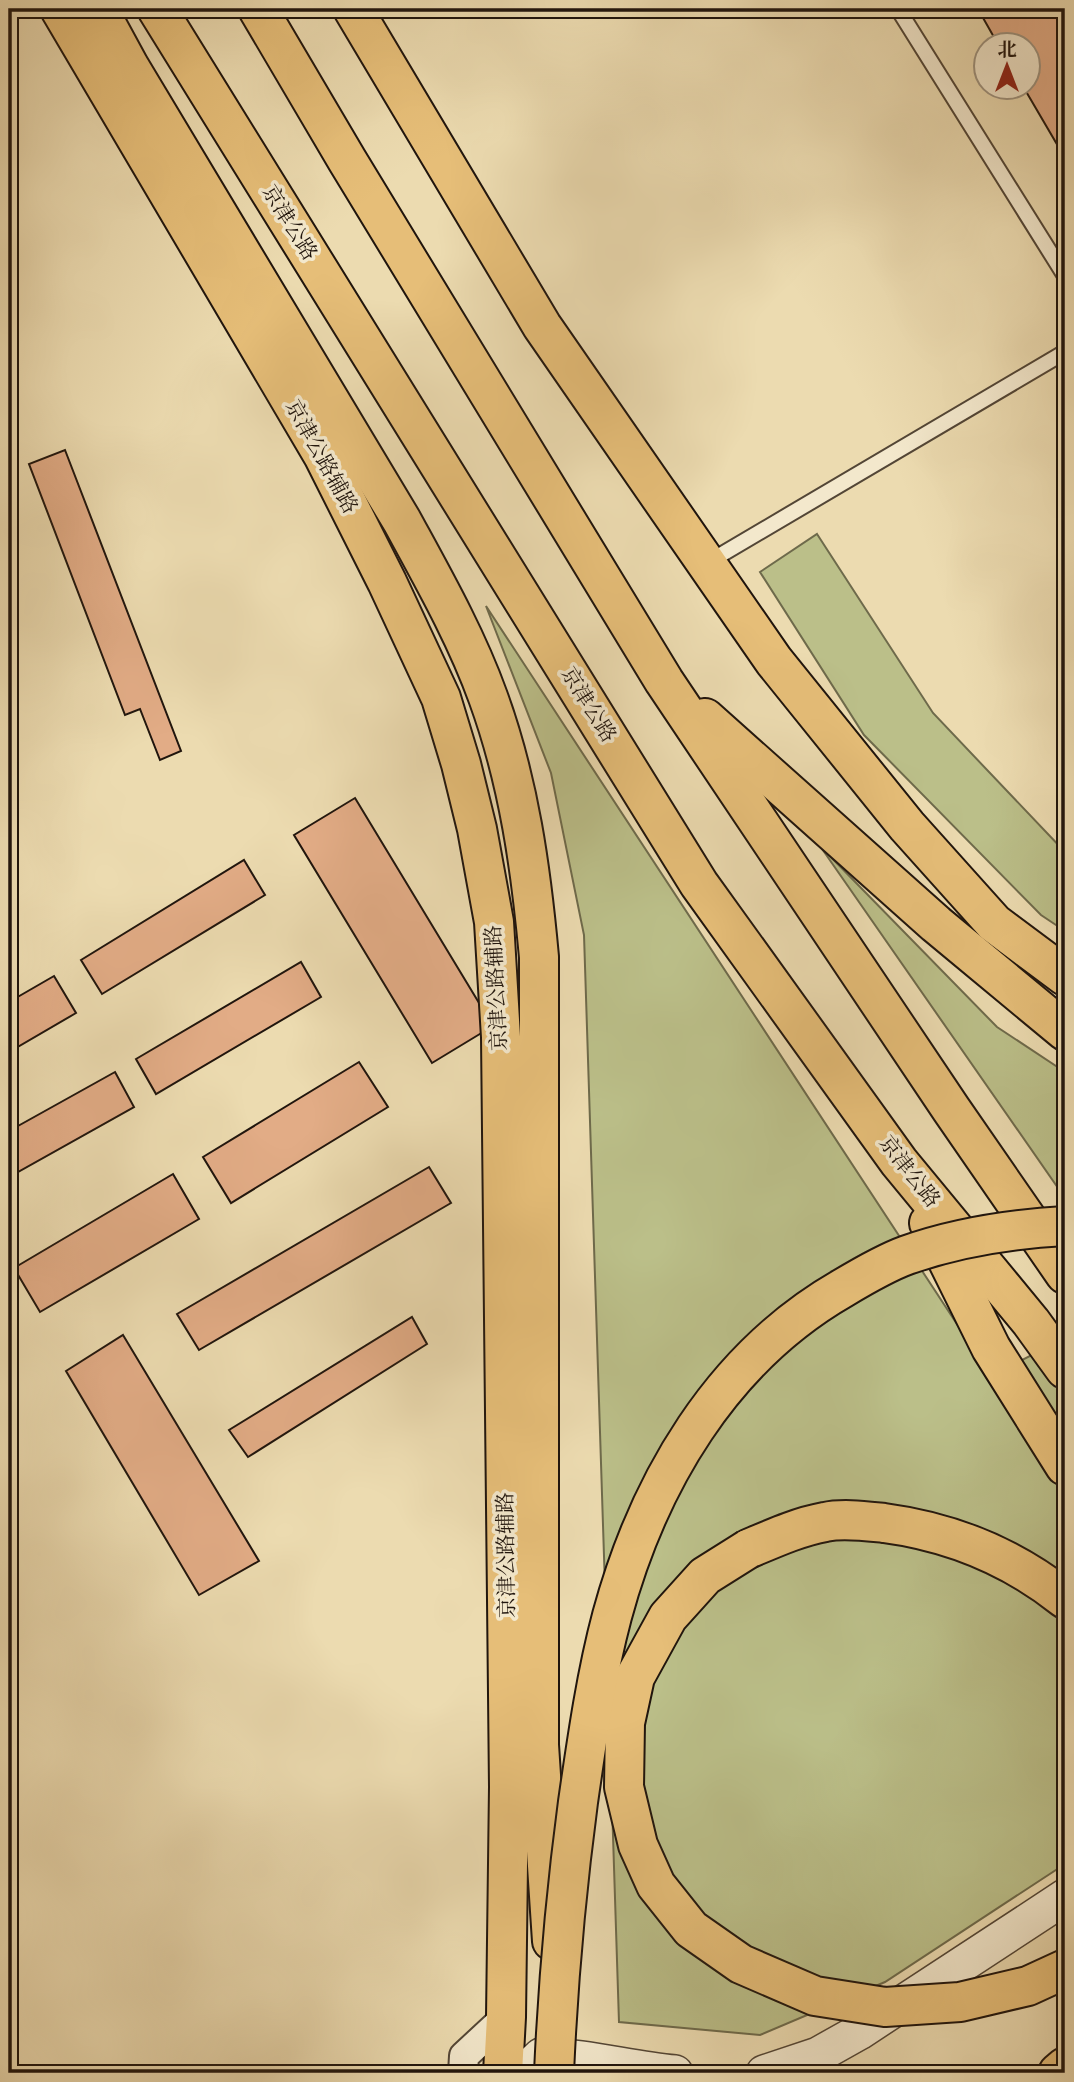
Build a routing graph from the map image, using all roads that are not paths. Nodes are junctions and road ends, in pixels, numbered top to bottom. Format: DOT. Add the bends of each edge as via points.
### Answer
graph roads {
  1 [pos="60,9"];
  2 [pos="98,9"];
  3 [pos="157,9"];
  4 [pos="258,9"];
  5 [pos="353,9"];
  6 [pos="898,9"];
  7 [pos="1060,256"];
  8 [pos="1065,276"];
  9 [pos="1065,352"];
  10 [pos="706,564"];
  11 [pos="664,681"];
  12 [pos="1065,976"];
  13 [pos="1065,1031"];
  14 [pos="899,1162"];
  15 [pos="1065,1226"];
  16 [pos="1065,1274"];
  17 [pos="1065,1368"];
  18 [pos="1065,1466"];
  19 [pos="1065,1599"];
  20 [pos="1064,1906"];
  21 [pos="1065,1969"];
  22 [pos="556,2014"];
  23 [pos="506,2017"];
  24 [pos="1065,2067"];
  25 [pos="463,2073"];
  26 [pos="503,2073"];
  27 [pos="523,2073"];
  28 [pos="554,2073"];
  29 [pos="675,2073"];
  30 [pos="764,2073"];
  31 [pos="826,2073"];
  32 [pos="1058,2073"];
  1 -- 23 [label="main road, 京津公路辅路" via="323,455 441,698 477,830 494,922 501,1037 509,1773"];
  2 -- 22 [label="main road, bridge" via="438,589 488,697 524,826 539,957 539,1745"];
  3 -- 14 [label="main road, 京津公路" via="699,884"];
  4 -- 11 [label="main road"];
  5 -- 10 [label="main road" via="542,326"];
  6 -- 7 [label="lane"];
  7 -- 8 [label="lane"];
  9 -- 10 [label="lane"];
  10 -- 12 [label="main road" via="774,661 907,826 994,923"];
  11 -- 13 [label="main road" via="936,924"];
  11 -- 16 [label="main road"];
  14 -- 17 [label="main road, 京津公路"];
  14 -- 18 [label="main road" via="991,1348"];
  15 -- 22 [label="main road, bridge" via="963,1239 878,1268 788,1324 750,1359 704,1413 649,1512 605,1643 583,1765"];
  19 -- 21 [label="main road, bridge" via="998,1555 958,1539 868,1521 799,1527 748,1549 705,1576 668,1617 635,1677 625,1723 624,1787 638,1845 656,1885 691,1929 741,1964 815,1996 885,2007 960,2003 1028,1986"];
  20 -- 30 [label="street" via="818,2055"];
  20 -- 31 [label="street"];
  22 -- 28 [label="main road, bridge"];
  23 -- 25 [label="street" via="464,2056"];
  23 -- 26 [label="main road, 京津公路辅路"];
  24 -- 32 [label="main road"];
  27 -- 29 [label="street" via="541,2056 569,2056"];
}
